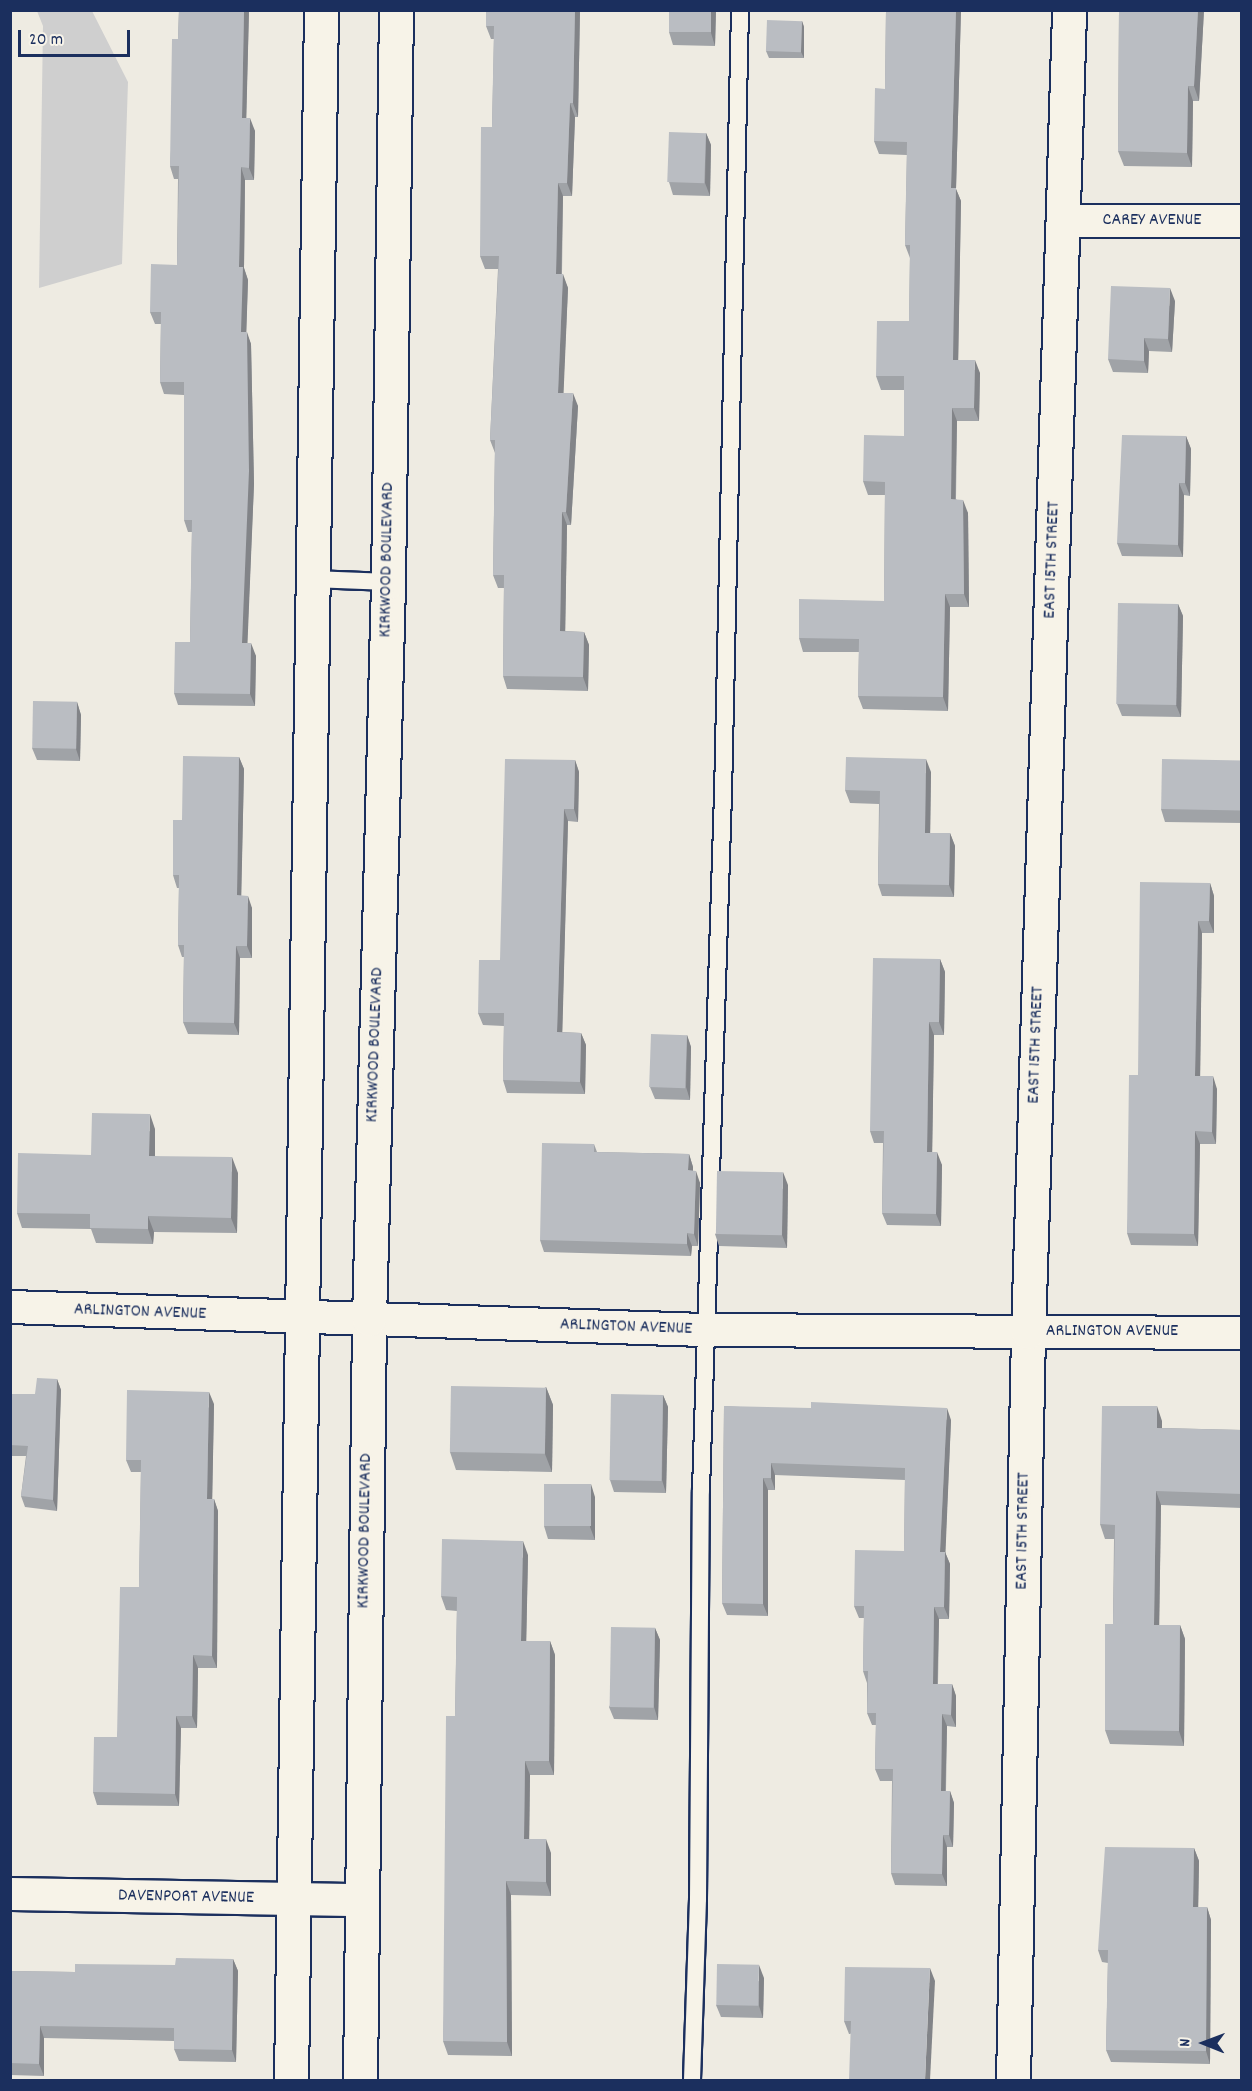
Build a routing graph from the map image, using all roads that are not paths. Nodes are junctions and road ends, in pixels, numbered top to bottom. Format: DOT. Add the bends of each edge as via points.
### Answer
graph roads {
  1 [pos="321,10"];
  2 [pos="396,10"];
  3 [pos="740,10"];
  4 [pos="1068,10"];
  5 [pos="1063,221"];
  6 [pos="1242,221"];
  7 [pos="313,579"];
  8 [pos="388,582"];
  9 [pos="10,1307"];
  10 [pos="369,1319"];
  11 [pos="302,1320"];
  12 [pos="705,1330"];
  13 [pos="1028,1332"];
  14 [pos="1242,1333"];
  15 [pos="10,1894"];
  16 [pos="295,1900"];
  17 [pos="362,1900"];
  18 [pos="291,2080"];
  19 [pos="360,2080"];
  20 [pos="692,2080"];
  21 [pos="1013,2080"];
  1 -- 7 [label="street"];
  2 -- 8 [label="street, KIRKWOOD BOULEVARD"];
  3 -- 12 [label="lane" via="723,795"];
  4 -- 5 [label="street, EAST 15TH STREET"];
  5 -- 6 [label="street, CAREY AVENUE"];
  5 -- 13 [label="street, EAST 15TH STREET"];
  7 -- 8 [label="lane"];
  7 -- 11 [label="street"];
  8 -- 10 [label="street, KIRKWOOD BOULEVARD"];
  9 -- 11 [label="street, ARLINGTON AVENUE"];
  10 -- 11 [label="street, ARLINGTON AVENUE"];
  10 -- 12 [label="street, ARLINGTON AVENUE"];
  10 -- 17 [label="street, KIRKWOOD BOULEVARD"];
  11 -- 16 [label="street"];
  12 -- 13 [label="street, ARLINGTON AVENUE"];
  12 -- 20 [label="lane"];
  13 -- 14 [label="street, ARLINGTON AVENUE"];
  13 -- 21 [label="street, EAST 15TH STREET"];
  15 -- 16 [label="street, DAVENPORT AVENUE"];
  16 -- 17 [label="street, DAVENPORT AVENUE"];
  16 -- 18 [label="street"];
  17 -- 19 [label="street, KIRKWOOD BOULEVARD"];
}
